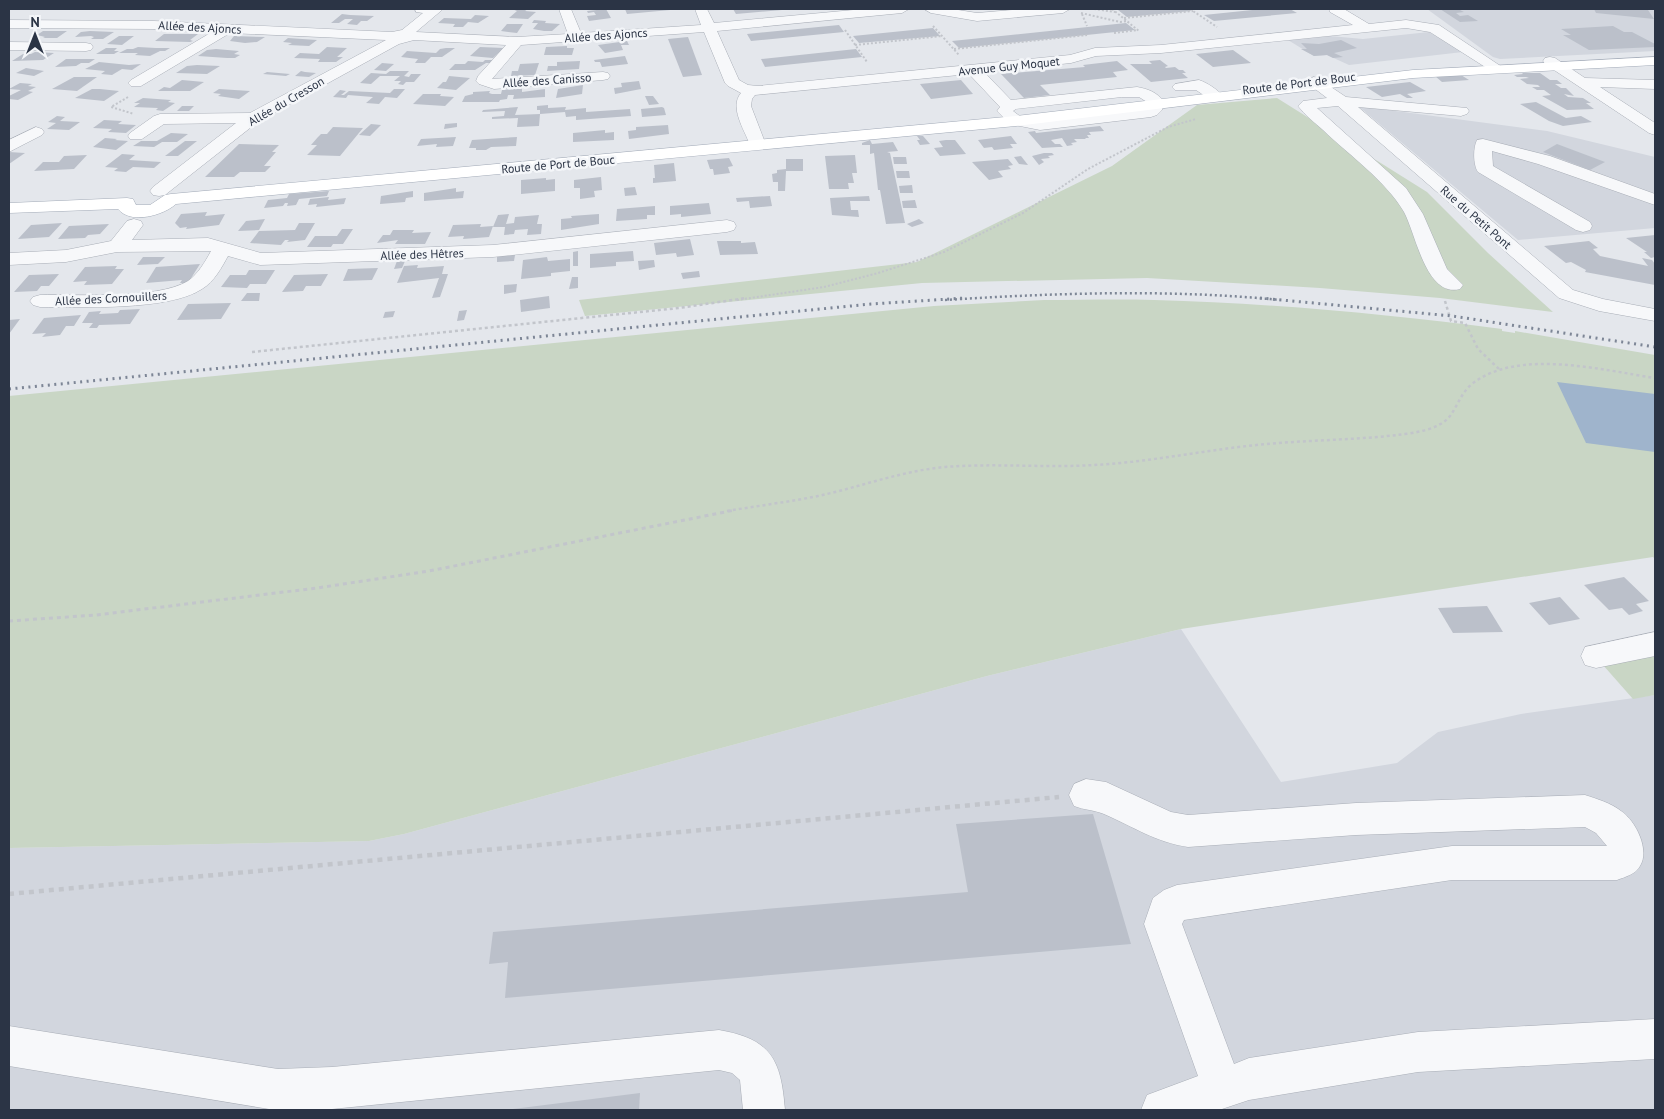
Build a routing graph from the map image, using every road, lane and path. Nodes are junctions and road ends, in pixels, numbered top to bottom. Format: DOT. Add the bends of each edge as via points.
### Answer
graph roads {
  1 [pos="902,9"];
  2 [pos="931,9"];
  3 [pos="1094,9"];
  4 [pos="1112,9"];
  5 [pos="1335,9"];
  6 [pos="565,10"];
  7 [pos="1194,11"];
  8 [pos="1070,12"];
  9 [pos="1116,12"];
  10 [pos="422,14"];
  11 [pos="847,14"];
  12 [pos="704,17"];
  13 [pos="1124,18"];
  14 [pos="1128,22"];
  15 [pos="626,23"];
  16 [pos="9,24"];
  17 [pos="26,24"];
  18 [pos="932,25"];
  19 [pos="1087,26"];
  20 [pos="228,28"];
  21 [pos="1367,28"];
  22 [pos="1138,30"];
  23 [pos="402,33"];
  24 [pos="1109,33"];
  25 [pos="9,35"];
  26 [pos="1089,35"];
  27 [pos="942,36"];
  28 [pos="576,38"];
  29 [pos="517,41"];
  30 [pos="855,45"];
  31 [pos="9,46"];
  32 [pos="86,47"];
  33 [pos="954,49"];
  34 [pos="1161,50"];
  35 [pos="1655,56"];
  36 [pos="1655,61"];
  37 [pos="1554,63"];
  38 [pos="1494,66"];
  39 [pos="969,70"];
  40 [pos="603,76"];
  41 [pos="879,79"];
  42 [pos="1582,82"];
  43 [pos="136,83"];
  44 [pos="1316,84"];
  45 [pos="1655,84"];
  46 [pos="1180,87"];
  47 [pos="751,90"];
  48 [pos="1213,95"];
  49 [pos="1342,101"];
  50 [pos="1155,102"];
  51 [pos="1461,111"];
  52 [pos="1011,114"];
  53 [pos="253,118"];
  54 [pos="1199,118"];
  55 [pos="160,119"];
  56 [pos="1655,130"];
  57 [pos="36,132"];
  58 [pos="136,136"];
  59 [pos="758,145"];
  60 [pos="9,147"];
  61 [pos="162,200"];
  62 [pos="1655,200"];
  63 [pos="9,208"];
  64 [pos="132,213"];
  65 [pos="727,226"];
  66 [pos="1583,226"];
  67 [pos="117,246"];
  68 [pos="222,248"];
  69 [pos="9,259"];
  70 [pos="1453,285"];
  71 [pos="40,301"];
  72 [pos="1446,307"];
  73 [pos="1655,315"];
  74 [pos="252,352"];
  75 [pos="1499,370"];
  76 [pos="1655,378"];
  77 [pos="9,622"];
  78 [pos="1655,644"];
  79 [pos="1596,656"];
  80 [pos="1086,795"];
  81 [pos="9,894"];
  82 [pos="1655,1039"];
  83 [pos="9,1046"];
  84 [pos="1223,1088"];
  85 [pos="764,1110"];
  86 [pos="1162,1110"];
  1 -- 11 [label="street"];
  2 -- 8 [label="street" via="977,17"];
  3 -- 9 [label="path"];
  4 -- 9 [label="path"];
  5 -- 21 [label="street"];
  6 -- 28 [label="street"];
  7 -- 13 [label="path"];
  8 -- 14 [label="path"];
  8 -- 19 [label="path"];
  9 -- 13 [label="path"];
  10 -- 23 [label="street, Allée du Cresson"];
  11 -- 12 [label="street"];
  11 -- 30 [label="path" via="849,16 836,18"];
  12 -- 15 [label="street"];
  12 -- 28 [label="street, Allée des Ajoncs"];
  12 -- 47 [label="street" via="733,83"];
  13 -- 14 [label="path"];
  14 -- 22 [label="path"];
  16 -- 17 [label="street, Allée des Ajoncs"];
  17 -- 20 [label="street, Allée des Ajoncs"];
  17 -- 25 [label="street"];
  18 -- 27 [label="path"];
  20 -- 23 [label="street, Allée des Ajoncs"];
  20 -- 43 [label="street"];
  21 -- 34 [label="street, Avenue Guy Moquet"];
  21 -- 38 [label="street, Avenue Guy Moquet" via="1406,24 1434,28"];
  22 -- 24 [label="path"];
  22 -- 34 [label="path"];
  23 -- 29 [label="street, Allée des Ajoncs"];
  23 -- 53 [label="street, Allée du Cresson"];
  26 -- 33 [label="path"];
  27 -- 30 [label="path"];
  27 -- 33 [label="path"];
  28 -- 29 [label="street, Allée des Ajoncs"];
  29 -- 40 [label="street, Allée des Canisso" via="484,81 494,84"];
  30 -- 41 [label="path"];
  31 -- 32 [label="street"];
  33 -- 39 [label="path" via="969,66 962,67"];
  34 -- 39 [label="street, Avenue Guy Moquet" via="1132,48 1096,52 1072,59"];
  35 -- 37 [label="main road, Route de Port de Bouc"];
  36 -- 37 [label="main road, Route de Port de Bouc"];
  37 -- 38 [label="main road, Route de Port de Bouc"];
  37 -- 42 [label="street"];
  38 -- 44 [label="main road, Route de Port de Bouc" via="1416,68"];
  39 -- 41 [label="street, Avenue Guy Moquet"];
  39 -- 52 [label="street"];
  41 -- 47 [label="street, Avenue Guy Moquet"];
  42 -- 45 [label="street"];
  42 -- 56 [label="street"];
  43 -- 55 [label="path" via="141,88 111,107 162,117"];
  44 -- 48 [label="main road, Route de Port de Bouc"];
  44 -- 49 [label="street, Rue du Petit Pont"];
  46 -- 48 [label="street" via="1199,85"];
  47 -- 59 [label="street" via="743,106"];
  48 -- 50 [label="main road, Route de Port de Bouc"];
  49 -- 51 [label="street"];
  49 -- 70 [label="street" via="1306,106 1400,192 1414,214 1438,272"];
  49 -- 73 [label="street, Rue du Petit Pont" via="1560,290 1589,302"];
  50 -- 52 [label="street" via="1147,94 1130,91 1021,103"];
  50 -- 52 [label="street" via="1151,112 1047,124 1032,125"];
  52 -- 59 [label="main road, Route de Port de Bouc" via="945,126"];
  53 -- 55 [label="street"];
  53 -- 61 [label="street, Allée du Cresson"];
  54 -- 74 [label="path" via="1168,127 1137,143 1088,169 1022,213 944,252 878,273 833,284 679,308"];
  55 -- 58 [label="street"];
  57 -- 60 [label="street"];
  59 -- 61 [label="main road, Route de Port de Bouc"];
  61 -- 64 [label="street, Allée du Cresson"];
  62 -- 66 [label="street" via="1544,160 1483,144 1484,168"];
  63 -- 64 [label="main road"];
  64 -- 67 [label="street, Allée du Cresson"];
  65 -- 68 [label="street, Allée des Hêtres" via="493,251 260,259"];
  67 -- 68 [label="street, Allée des Hêtres" via="208,244"];
  67 -- 69 [label="street, Allée des Hêtres" via="66,256"];
  68 -- 71 [label="street, Allée des Cornouillers" via="208,274 177,294"];
  72 -- 75 [label="path" via="1451,321 1465,323 1474,345"];
  75 -- 76 [label="path" via="1539,365 1577,366"];
  75 -- 77 [label="path" via="1471,386 1440,425 1397,435 1281,442 1093,465 944,468 899,475 817,496 688,518 429,571 96,615"];
  78 -- 79 [label="street"];
  80 -- 81 [label="path"];
  80 -- 84 [label="street" via="1106,798 1168,828 1188,831 1356,818 1585,811 1601,816 1616,828 1625,842 1626,856 1616,863 1452,863 1177,903 1166,910 1163,924"];
  82 -- 84 [label="street" via="1418,1052 1249,1079"];
  83 -- 85 [label="street" via="278,1090 332,1088 719,1050 738,1052 754,1063 762,1080"];
  84 -- 86 [label="street"];
}
